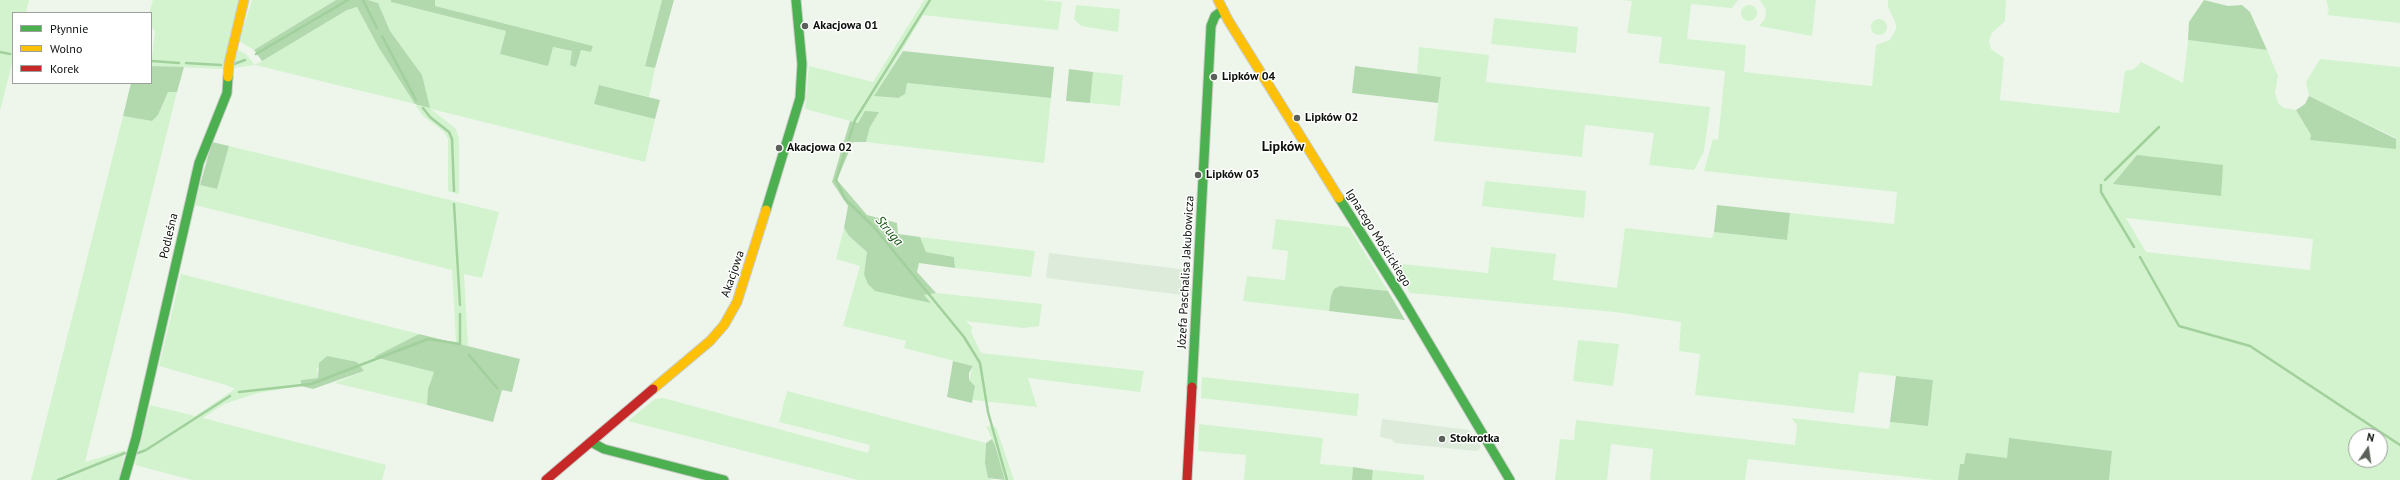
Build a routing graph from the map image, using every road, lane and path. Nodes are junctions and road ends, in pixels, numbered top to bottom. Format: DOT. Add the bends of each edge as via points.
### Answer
graph roads {
  1 [pos="244,0"];
  2 [pos="796,0"];
  3 [pos="1218,0"];
  4 [pos="1223,10"];
  5 [pos="591,442"];
  6 [pos="124,480"];
  7 [pos="546,480"];
  8 [pos="724,480"];
  9 [pos="1187,480"];
  10 [pos="1510,480"];
  1 -- 6 [label="street, Podleśna" via="229,63 227,93 199,163 148,388"];
  2 -- 5 [label="street, Akacjowa" via="802,64 800,98 737,302 724,326 710,341"];
  3 -- 4 [label="street"];
  4 -- 9 [label="street, Józefa Paschalisa Jakubowicza" via="1215,16 1211,26"];
  4 -- 10 [label="street, Ignacego Mościckiego" via="1402,298"];
  5 -- 7 [label="street, Akacjowa"];
  5 -- 8 [label="street" via="604,449"];
}
